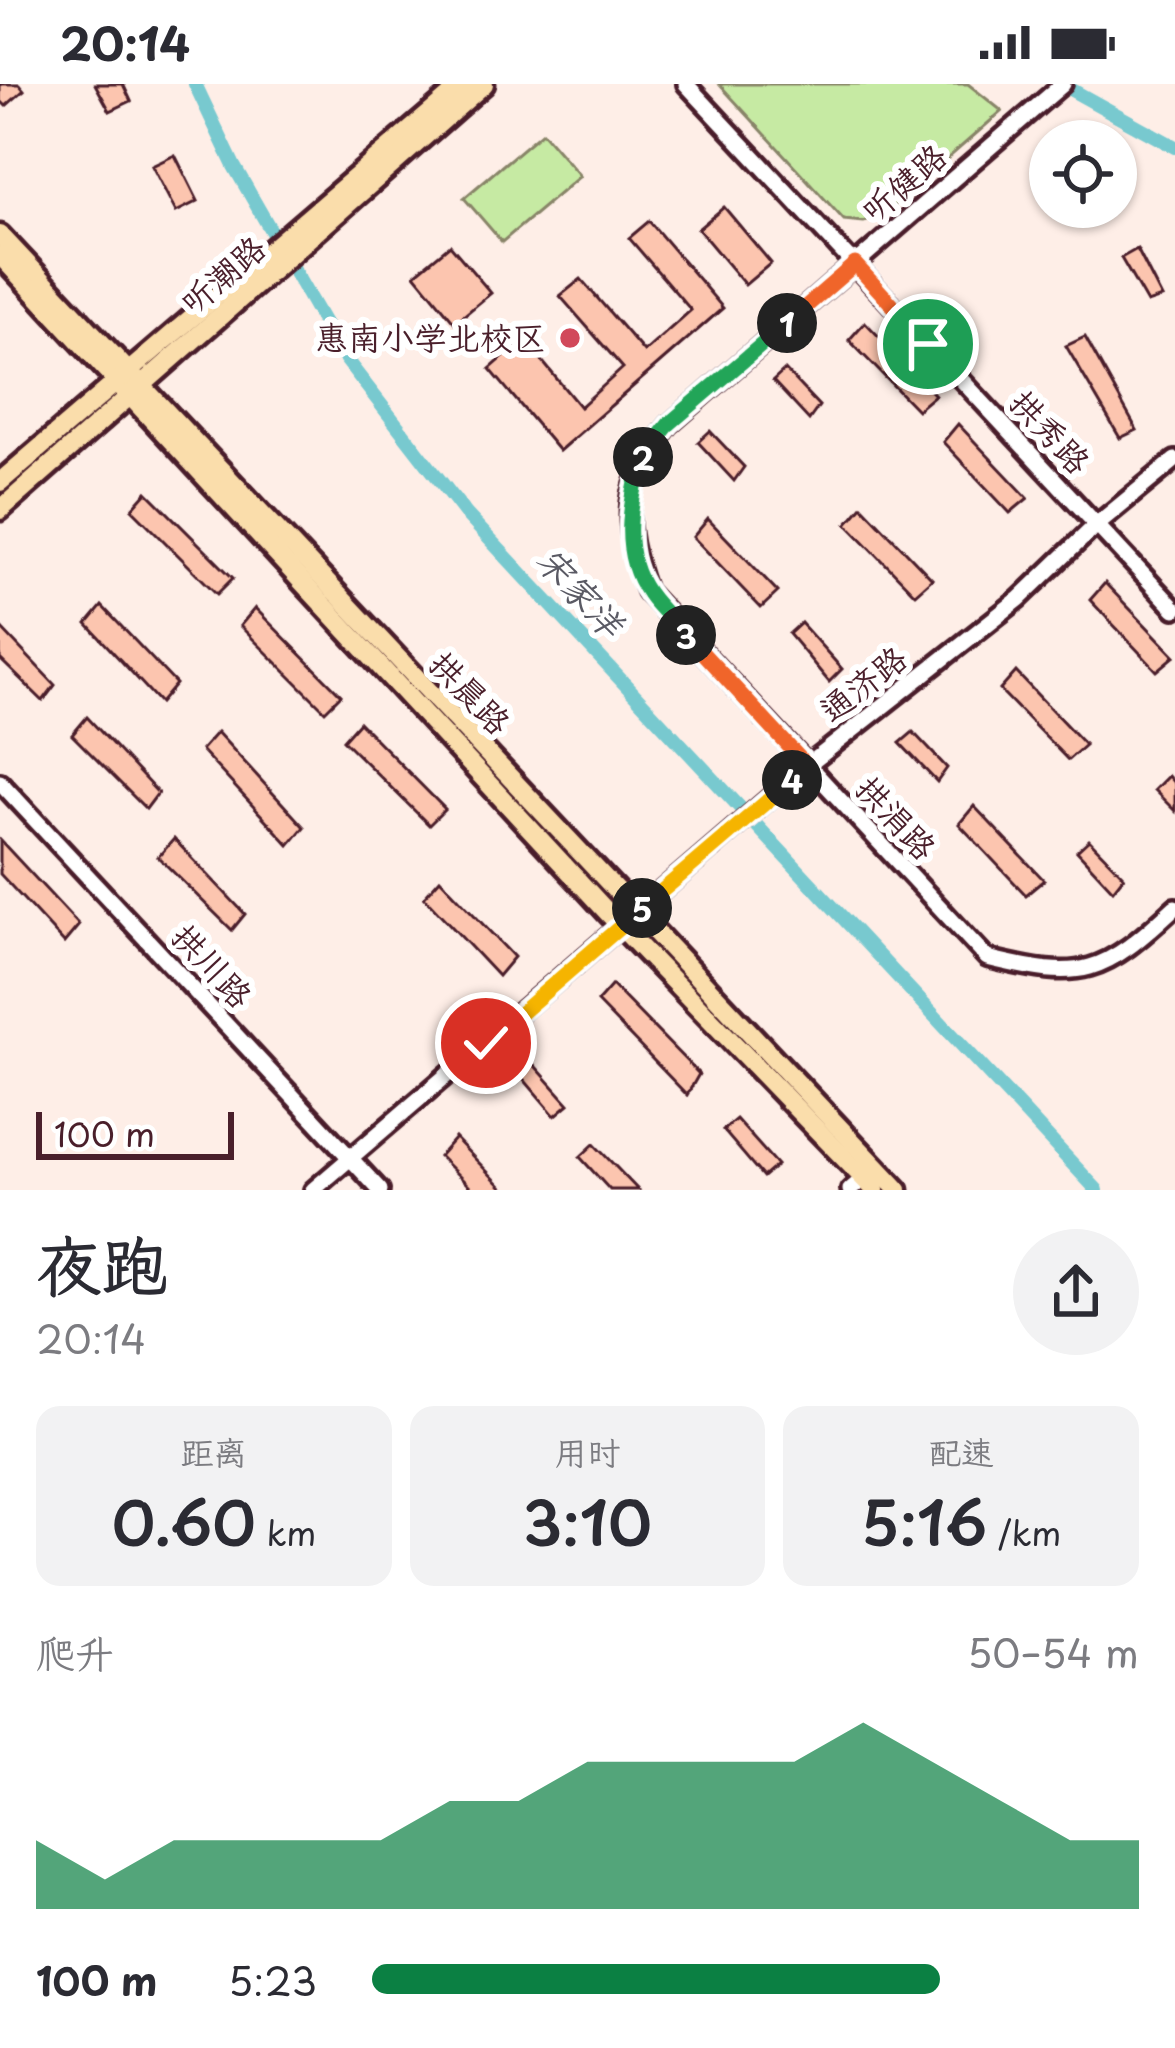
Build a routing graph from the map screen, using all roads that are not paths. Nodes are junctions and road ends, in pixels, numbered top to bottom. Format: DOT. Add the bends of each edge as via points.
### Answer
graph roads {
  1 [pos="464,84"];
  2 [pos="484,84"];
  3 [pos="686,84"];
  4 [pos="1063,84"];
  5 [pos="320,218"];
  6 [pos="0,236"];
  7 [pos="0,255"];
  8 [pos="855,264"];
  9 [pos="245,284"];
  10 [pos="122,375"];
  11 [pos="135,391"];
  12 [pos="1175,460"];
  13 [pos="0,482"];
  14 [pos="0,510"];
  15 [pos="1096,525"];
  16 [pos="632,550"];
  17 [pos="1175,609"];
  18 [pos="807,766"];
  19 [pos="0,782"];
  20 [pos="1175,907"];
  21 [pos="638,911"];
  22 [pos="621,927"];
  23 [pos="350,1159"];
  24 [pos="863,1186"];
  25 [pos="313,1190"];
  26 [pos="380,1190"];
  27 [pos="898,1190"];
  1 -- 5 [label="main road, 听潮路"];
  2 -- 5 [label="main road, 听潮路"];
  3 -- 8 [label="street, 拱秀路"];
  4 -- 8 [label="street, 听健路"];
  5 -- 9 [label="main road, 听潮路"];
  6 -- 10 [label="main road, 拱晨路"];
  7 -- 10 [label="main road, 拱晨路"];
  8 -- 15 [label="street, 拱秀路"];
  8 -- 16 [label="street, 听健路" via="669,424 644,456 628,505"];
  9 -- 10 [label="main road, 听潮路"];
  9 -- 11 [label="main road, 听潮路"];
  10 -- 11 [label="main road, 拱晨路"];
  10 -- 13 [label="main road, 听潮路"];
  11 -- 14 [label="main road, 听潮路"];
  11 -- 21 [label="main road, 拱晨路"];
  11 -- 22 [label="main road, 拱晨路"];
  12 -- 15 [label="street, 通济路"];
  15 -- 17 [label="street, 拱秀路"];
  15 -- 18 [label="street, 通济路" via="1019,599"];
  16 -- 18 [label="street, 拱涓路" via="646,591"];
  18 -- 20 [label="street, 拱涓路" via="987,958 1048,973 1103,966"];
  18 -- 21 [label="street, 通济路"];
  19 -- 23 [label="street, 拱川路"];
  21 -- 22 [label="street, 通济路"];
  21 -- 27 [label="main road, 拱晨路"];
  22 -- 23 [label="street, 通济路"];
  22 -- 24 [label="main road, 拱晨路"];
  23 -- 25 [label="street, 通济路"];
  23 -- 26 [label="street, 拱川路"];
}
